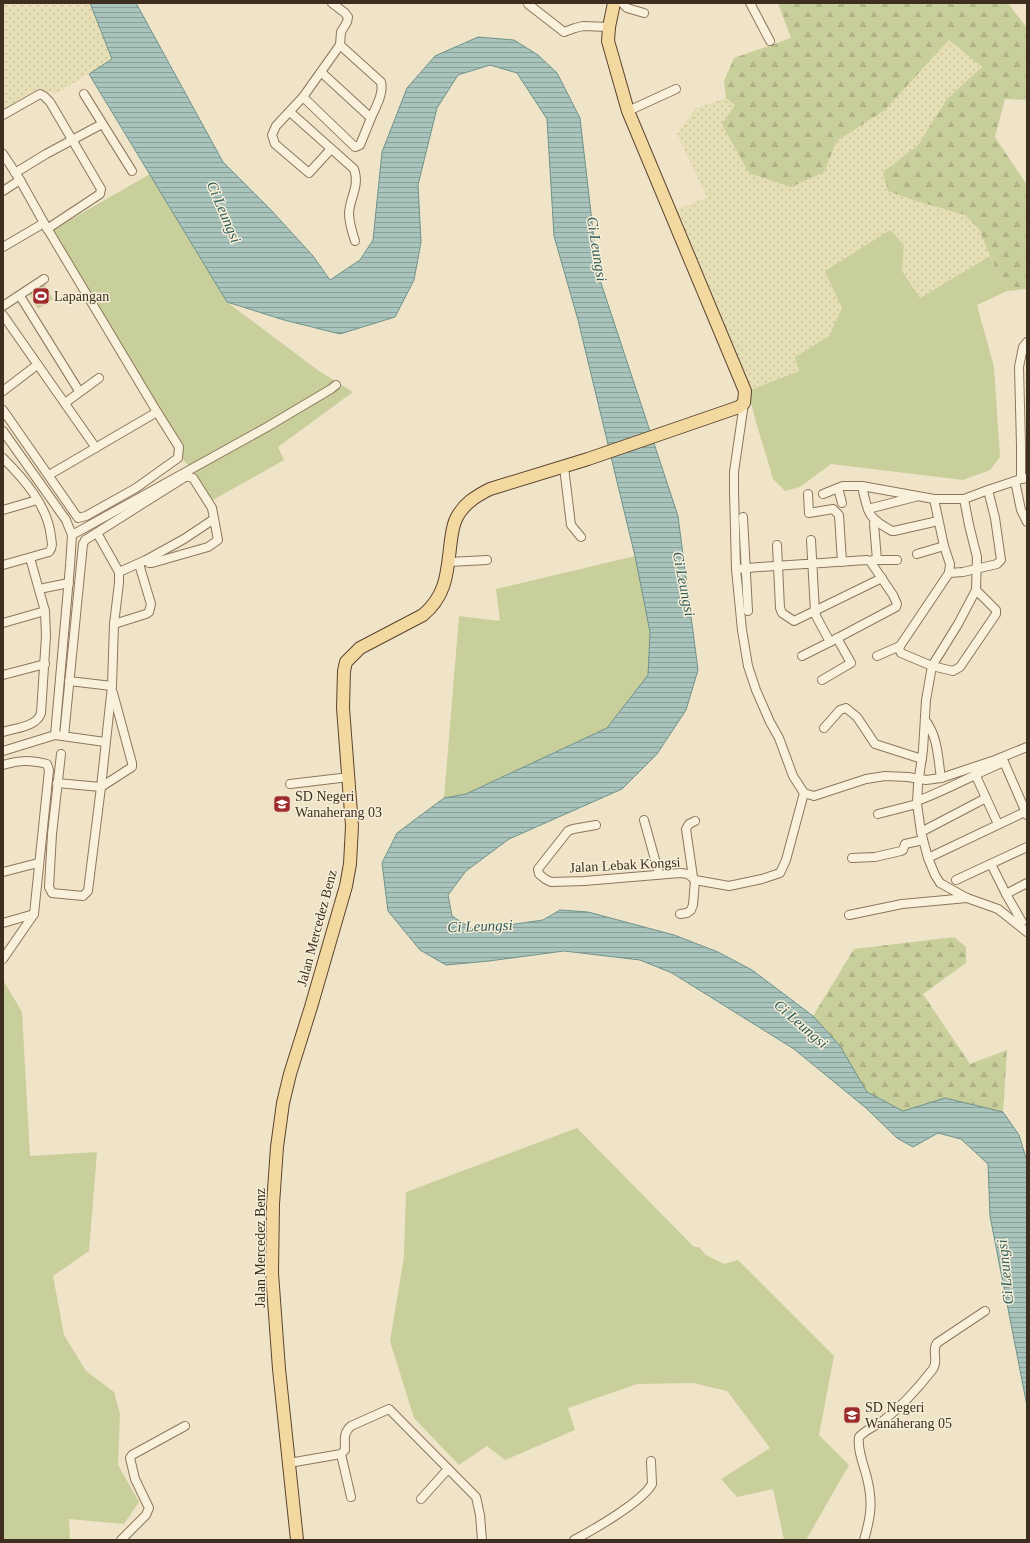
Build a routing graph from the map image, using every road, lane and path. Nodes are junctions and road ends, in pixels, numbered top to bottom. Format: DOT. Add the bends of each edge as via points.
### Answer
graph roads {
  1 [pos="332,3"];
  2 [pos="614,3"];
  3 [pos="622,3"];
  4 [pos="750,3"];
  5 [pos="528,4"];
  6 [pos="644,13"];
  7 [pos="608,27"];
  8 [pos="770,41"];
  9 [pos="340,45"];
  10 [pos="321,72"];
  11 [pos="676,89"];
  12 [pos="84,94"];
  13 [pos="302,97"];
  14 [pos="626,106"];
  15 [pos="290,112"];
  16 [pos="3,116"];
  17 [pos="371,118"];
  18 [pos="102,124"];
  19 [pos="72,140"];
  20 [pos="331,149"];
  21 [pos="3,154"];
  22 [pos="132,171"];
  23 [pos="15,173"];
  24 [pos="20,180"];
  25 [pos="3,191"];
  26 [pos="46,226"];
  27 [pos="355,241"];
  28 [pos="3,246"];
  29 [pos="44,279"];
  30 [pos="20,296"];
  31 [pos="3,306"];
  32 [pos="3,315"];
  33 [pos="1027,342"];
  34 [pos="1023,360"];
  35 [pos="37,365"];
  36 [pos="99,378"];
  37 [pos="336,385"];
  38 [pos="3,391"];
  39 [pos="79,391"];
  40 [pos="65,403"];
  41 [pos="744,403"];
  42 [pos="3,410"];
  43 [pos="156,412"];
  44 [pos="1024,418"];
  45 [pos="3,431"];
  46 [pos="1024,446"];
  47 [pos="96,448"];
  48 [pos="3,458"];
  49 [pos="564,467"];
  50 [pos="49,475"];
  51 [pos="1021,479"];
  52 [pos="862,486"];
  53 [pos="838,488"];
  54 [pos="988,490"];
  55 [pos="808,494"];
  56 [pos="823,494"];
  57 [pos="916,497"];
  58 [pos="1023,498"];
  59 [pos="934,499"];
  60 [pos="964,499"];
  61 [pos="37,500"];
  62 [pos="842,503"];
  63 [pos="868,509"];
  64 [pos="3,510"];
  65 [pos="743,517"];
  66 [pos="214,520"];
  67 [pos="938,521"];
  68 [pos="1027,522"];
  69 [pos="874,524"];
  70 [pos="97,532"];
  71 [pos="72,535"];
  72 [pos="581,537"];
  73 [pos="811,540"];
  74 [pos="777,545"];
  75 [pos="944,546"];
  76 [pos="917,554"];
  77 [pos="30,558"];
  78 [pos="487,560"];
  79 [pos="874,560"];
  80 [pos="897,560"];
  81 [pos="142,562"];
  82 [pos="449,562"];
  83 [pos="842,562"];
  84 [pos="812,564"];
  85 [pos="3,565"];
  86 [pos="778,566"];
  87 [pos="746,568"];
  88 [pos="976,568"];
  89 [pos="736,569"];
  90 [pos="119,572"];
  91 [pos="949,573"];
  92 [pos="882,578"];
  93 [pos="69,584"];
  94 [pos="39,589"];
  95 [pos="976,590"];
  96 [pos="748,610"];
  97 [pos="45,611"];
  98 [pos="815,612"];
  99 [pos="3,623"];
  100 [pos="114,624"];
  101 [pos="834,640"];
  102 [pos="900,646"];
  103 [pos="802,656"];
  104 [pos="877,656"];
  105 [pos="45,664"];
  106 [pos="932,666"];
  107 [pos="3,675"];
  108 [pos="822,680"];
  109 [pos="69,681"];
  110 [pos="112,687"];
  111 [pos="925,720"];
  112 [pos="824,728"];
  113 [pos="3,732"];
  114 [pos="55,735"];
  115 [pos="64,736"];
  116 [pos="105,742"];
  117 [pos="1027,747"];
  118 [pos="3,750"];
  119 [pos="1027,753"];
  120 [pos="61,754"];
  121 [pos="922,759"];
  122 [pos="1004,762"];
  123 [pos="3,765"];
  124 [pos="974,774"];
  125 [pos="349,777"];
  126 [pos="941,778"];
  127 [pos="919,780"];
  128 [pos="57,783"];
  129 [pos="290,784"];
  130 [pos="101,787"];
  131 [pos="804,793"];
  132 [pos="986,798"];
  133 [pos="917,803"];
  134 [pos="1026,812"];
  135 [pos="878,814"];
  136 [pos="644,820"];
  137 [pos="695,821"];
  138 [pos="998,824"];
  139 [pos="596,825"];
  140 [pos="922,836"];
  141 [pos="1027,847"];
  142 [pos="852,858"];
  143 [pos="928,858"];
  144 [pos="38,863"];
  145 [pos="991,864"];
  146 [pos="3,872"];
  147 [pos="658,874"];
  148 [pos="694,878"];
  149 [pos="956,880"];
  150 [pos="1027,883"];
  151 [pos="1006,894"];
  152 [pos="967,898"];
  153 [pos="34,914"];
  154 [pos="680,914"];
  155 [pos="849,915"];
  156 [pos="3,923"];
  157 [pos="1024,925"];
  158 [pos="3,958"];
  159 [pos="985,1311"];
  160 [pos="185,1426"];
  161 [pos="341,1454"];
  162 [pos="651,1461"];
  163 [pos="289,1463"];
  164 [pos="448,1469"];
  165 [pos="351,1497"];
  166 [pos="421,1499"];
  167 [pos="121,1540"];
  168 [pos="297,1540"];
  169 [pos="482,1540"];
  170 [pos="574,1540"];
  171 [pos="864,1540"];
  1 -- 9 [label="street" via="348,17 341,32"];
  2 -- 7 [label="main road"];
  3 -- 6 [label="street" via="627,8"];
  4 -- 8 [label="street"];
  5 -- 7 [label="street" via="561,31 567,32 583,26"];
  7 -- 14 [label="main road" via="608,41"];
  9 -- 10 [label="street"];
  9 -- 17 [label="street" via="381,82 380,94"];
  10 -- 13 [label="street"];
  10 -- 17 [label="street"];
  11 -- 14 [label="street"];
  12 -- 18 [label="street"];
  13 -- 15 [label="street"];
  13 -- 17 [label="street" via="355,146 360,145"];
  14 -- 41 [label="main road" via="745,391"];
  15 -- 20 [label="street"];
  15 -- 20 [label="street" via="272,132 275,144 309,173"];
  16 -- 19 [label="street" via="42,94 50,102"];
  18 -- 19 [label="street"];
  18 -- 22 [label="street"];
  19 -- 23 [label="street"];
  19 -- 26 [label="street" via="102,192"];
  20 -- 27 [label="street" via="354,169 356,174 349,213 350,228"];
  21 -- 23 [label="street"];
  23 -- 24 [label="street"];
  24 -- 25 [label="street"];
  24 -- 26 [label="street"];
  26 -- 28 [label="street"];
  26 -- 43 [label="street"];
  29 -- 30 [label="street"];
  30 -- 31 [label="street"];
  30 -- 39 [label="street"];
  32 -- 35 [label="street"];
  33 -- 34 [label="street" via="1023,347"];
  34 -- 44 [label="street"];
  35 -- 38 [label="street"];
  35 -- 40 [label="street"];
  36 -- 39 [label="street"];
  37 -- 71 [label="street" via="267,427"];
  39 -- 40 [label="street"];
  40 -- 47 [label="street"];
  41 -- 49 [label="main road, Jalan Mercedez Benz" via="739,407"];
  41 -- 89 [label="street" via="734,472"];
  42 -- 50 [label="street"];
  43 -- 47 [label="street"];
  43 -- 50 [label="street" via="179,446 178,458 136,488 78,518"];
  44 -- 46 [label="street"];
  45 -- 71 [label="street" via="66,520"];
  46 -- 51 [label="street"];
  47 -- 50 [label="street"];
  48 -- 61 [label="street" via="23,479"];
  49 -- 72 [label="street" via="571,525"];
  49 -- 82 [label="main road, Jalan Mercedez Benz" via="490,489 468,503 456,519"];
  51 -- 54 [label="street"];
  51 -- 58 [label="street"];
  52 -- 53 [label="street"];
  52 -- 57 [label="street"];
  52 -- 63 [label="street"];
  53 -- 56 [label="street"];
  53 -- 62 [label="street"];
  54 -- 60 [label="street"];
  54 -- 88 [label="street" via="1001,557 997,564"];
  55 -- 83 [label="street" via="809,513 833,509 839,515"];
  57 -- 59 [label="street"];
  57 -- 63 [label="street"];
  58 -- 68 [label="street" via="1021,510"];
  59 -- 60 [label="street"];
  59 -- 67 [label="street"];
  60 -- 88 [label="street" via="977,557"];
  61 -- 64 [label="street"];
  61 -- 77 [label="street" via="50,526 52,549"];
  63 -- 67 [label="street" via="876,521 894,531"];
  65 -- 87 [label="street"];
  66 -- 70 [label="street" via="212,508 193,478 188,476"];
  66 -- 81 [label="street"];
  66 -- 81 [label="street" via="218,540 212,545 152,563"];
  67 -- 75 [label="street"];
  69 -- 79 [label="street"];
  70 -- 90 [label="street"];
  70 -- 109 [label="street" via="83,544"];
  71 -- 93 [label="street"];
  73 -- 84 [label="street"];
  74 -- 86 [label="street"];
  75 -- 76 [label="street"];
  75 -- 91 [label="street" via="950,564"];
  77 -- 85 [label="street"];
  77 -- 94 [label="street"];
  78 -- 82 [label="street"];
  79 -- 80 [label="street"];
  79 -- 83 [label="street"];
  79 -- 92 [label="street"];
  81 -- 90 [label="street"];
  81 -- 100 [label="street" via="151,608 146,614"];
  82 -- 125 [label="main road, Jalan Mercedez Benz" via="444,586 431,608 360,648 346,662 343,708"];
  83 -- 84 [label="street"];
  84 -- 86 [label="street"];
  84 -- 98 [label="street"];
  86 -- 87 [label="street"];
  86 -- 98 [label="street" via="782,613 794,621"];
  87 -- 89 [label="street"];
  87 -- 96 [label="street"];
  88 -- 91 [label="street"];
  88 -- 95 [label="street"];
  89 -- 131 [label="street" via="748,666 756,690 779,738 792,776"];
  90 -- 100 [label="street"];
  91 -- 102 [label="street"];
  92 -- 98 [label="street"];
  92 -- 101 [label="street" via="896,600 896,607"];
  93 -- 94 [label="street"];
  93 -- 114 [label="street"];
  94 -- 97 [label="street"];
  95 -- 106 [label="street"];
  95 -- 106 [label="street" via="996,610 994,618 960,667 953,671"];
  97 -- 99 [label="street"];
  97 -- 105 [label="street"];
  98 -- 101 [label="street" via="819,622"];
  100 -- 110 [label="street"];
  101 -- 103 [label="street"];
  101 -- 108 [label="street" via="851,664"];
  102 -- 104 [label="street"];
  102 -- 106 [label="street" via="901,653"];
  105 -- 107 [label="street"];
  105 -- 113 [label="street" via="39,719"];
  106 -- 111 [label="street"];
  109 -- 110 [label="street"];
  109 -- 115 [label="street"];
  110 -- 116 [label="street"];
  110 -- 130 [label="street" via="132,765"];
  111 -- 121 [label="street"];
  111 -- 126 [label="street" via="931,727 935,740"];
  112 -- 121 [label="street" via="840,710 846,708 857,717 875,744"];
  114 -- 115 [label="street"];
  114 -- 118 [label="street"];
  115 -- 116 [label="street"];
  116 -- 130 [label="street"];
  117 -- 126 [label="street"];
  119 -- 122 [label="street"];
  120 -- 128 [label="street"];
  121 -- 127 [label="street"];
  122 -- 124 [label="street"];
  122 -- 134 [label="street"];
  123 -- 144 [label="street" via="21,760 49,766"];
  124 -- 132 [label="street"];
  124 -- 133 [label="street"];
  125 -- 129 [label="street"];
  125 -- 163 [label="main road, Jalan Mercedez Benz" via="352,843 346,886 290,1074 277,1147 272,1273"];
  126 -- 127 [label="street"];
  127 -- 131 [label="street" via="885,776 866,779 814,796"];
  127 -- 133 [label="street"];
  128 -- 130 [label="street"];
  128 -- 130 [label="street" via="49,887 50,892 60,894 82,896 88,891"];
  131 -- 148 [label="street, Jalan Lebak Kongsi" via="786,860 778,875 729,886"];
  132 -- 138 [label="street"];
  132 -- 140 [label="street"];
  133 -- 135 [label="street"];
  133 -- 140 [label="street"];
  134 -- 138 [label="street"];
  136 -- 147 [label="street"];
  137 -- 148 [label="street" via="686,829"];
  138 -- 143 [label="street"];
  139 -- 147 [label="street, Jalan Lebak Kongsi" via="568,831 538,869 539,874 551,882"];
  140 -- 142 [label="street" via="905,844 901,851 875,857"];
  140 -- 143 [label="street"];
  141 -- 145 [label="street"];
  143 -- 152 [label="street" via="934,876 940,883"];
  144 -- 146 [label="street"];
  144 -- 153 [label="street"];
  145 -- 149 [label="street"];
  145 -- 151 [label="street"];
  147 -- 148 [label="street, Jalan Lebak Kongsi" via="680,873"];
  148 -- 154 [label="street" via="692,908 687,913"];
  150 -- 151 [label="street"];
  151 -- 157 [label="street"];
  152 -- 155 [label="street" via="902,904"];
  152 -- 157 [label="street" via="998,909"];
  153 -- 156 [label="street"];
  153 -- 158 [label="street"];
  159 -- 171 [label="street" via="937,1343 933,1368 884,1420 859,1437 859,1448 871,1500"];
  160 -- 167 [label="street" via="130,1458 149,1508 146,1515"];
  161 -- 163 [label="street"];
  161 -- 164 [label="street" via="345,1450 344,1436 347,1429 389,1409"];
  161 -- 165 [label="street"];
  162 -- 170 [label="street" via="650,1487 603,1524"];
  163 -- 168 [label="main road, Jalan Mercedez Benz"];
  164 -- 166 [label="street"];
  164 -- 169 [label="street" via="476,1497"];
}
